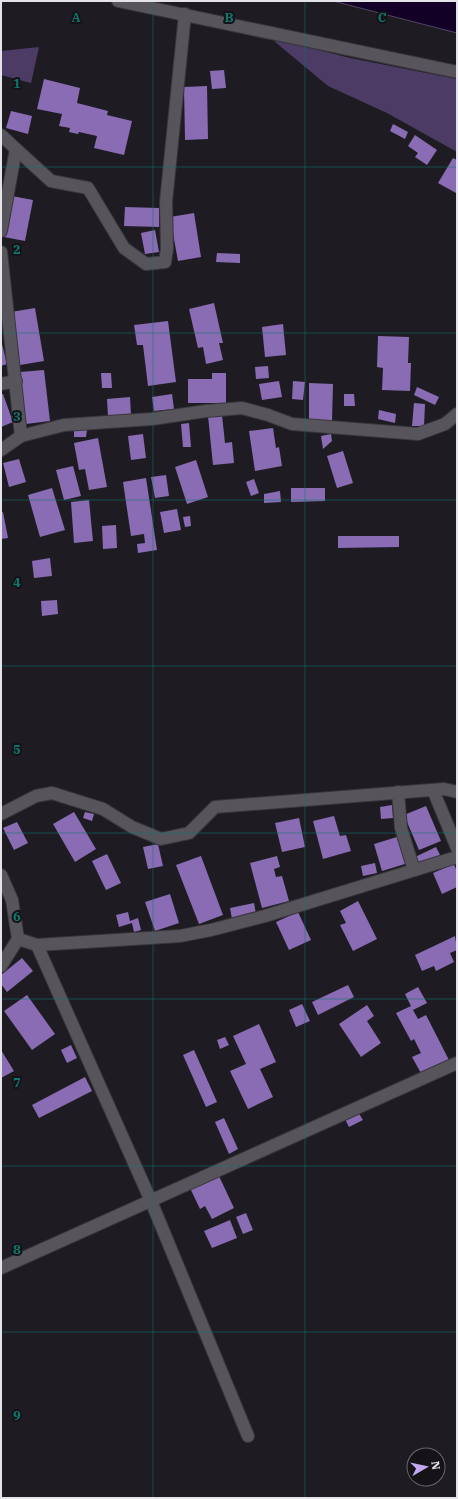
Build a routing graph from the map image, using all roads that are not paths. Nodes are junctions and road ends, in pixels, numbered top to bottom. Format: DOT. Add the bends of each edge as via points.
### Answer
graph roads {
  1 [pos="118,1"];
  2 [pos="185,14"];
  3 [pos="457,72"];
  4 [pos="1,135"];
  5 [pos="16,149"];
  6 [pos="1,231"];
  7 [pos="1,252"];
  8 [pos="16,381"];
  9 [pos="1,384"];
  10 [pos="457,414"];
  11 [pos="21,436"];
  12 [pos="1,450"];
  13 [pos="433,790"];
  14 [pos="398,792"];
  15 [pos="457,792"];
  16 [pos="1,814"];
  17 [pos="457,848"];
  18 [pos="457,857"];
  19 [pos="414,870"];
  20 [pos="1,875"];
  21 [pos="18,939"];
  22 [pos="37,946"];
  23 [pos="1,966"];
  24 [pos="457,1063"];
  25 [pos="151,1201"];
  26 [pos="1,1268"];
  27 [pos="248,1436"];
  1 -- 2 [label="street"];
  2 -- 3 [label="street"];
  2 -- 5 [label="street" via="166,202 165,262 146,264 124,248 88,188 51,181"];
  4 -- 5 [label="street"];
  5 -- 6 [label="street"];
  7 -- 8 [label="street"];
  8 -- 9 [label="street"];
  8 -- 11 [label="street"];
  10 -- 11 [label="street" via="445,424 418,434 292,424 242,408 152,419 64,424"];
  11 -- 12 [label="street"];
  13 -- 14 [label="street"];
  13 -- 15 [label="street"];
  13 -- 17 [label="street"];
  14 -- 16 [label="street" via="215,806 189,833 161,839 132,827 103,809 52,794 36,796"];
  14 -- 19 [label="street" via="401,828"];
  18 -- 19 [label="street"];
  19 -- 22 [label="street" via="211,930 180,936"];
  20 -- 21 [label="street" via="12,900"];
  21 -- 22 [label="street"];
  21 -- 23 [label="street"];
  22 -- 25 [label="street"];
  24 -- 25 [label="street"];
  25 -- 26 [label="street"];
  25 -- 27 [label="street"];
}
